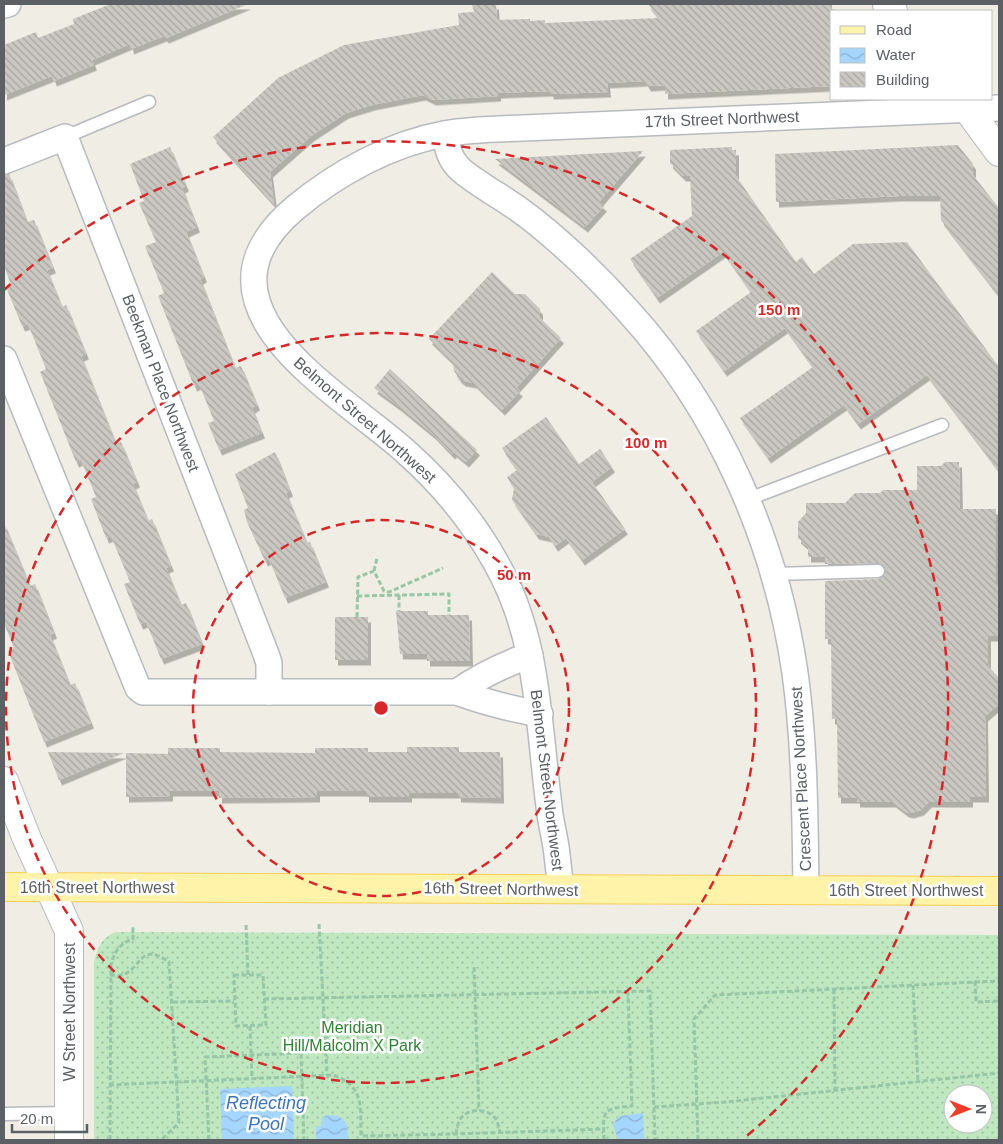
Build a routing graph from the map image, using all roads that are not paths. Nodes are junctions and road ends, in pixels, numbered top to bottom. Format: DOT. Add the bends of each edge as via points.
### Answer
graph roads {
  1 [pos="8,4"];
  2 [pos="4,6"];
  3 [pos="149,102"];
  4 [pos="964,104"];
  5 [pos="999,108"];
  6 [pos="445,134"];
  7 [pos="65,137"];
  8 [pos="999,152"];
  9 [pos="4,161"];
  10 [pos="4,359"];
  11 [pos="942,425"];
  12 [pos="746,500"];
  13 [pos="878,571"];
  14 [pos="774,574"];
  15 [pos="530,656"];
  16 [pos="269,692"];
  17 [pos="457,692"];
  18 [pos="540,714"];
  19 [pos="4,781"];
  20 [pos="4,887"];
  21 [pos="49,887"];
  22 [pos="561,889"];
  23 [pos="806,890"];
  24 [pos="999,890"];
  25 [pos="69,1113"];
  26 [pos="4,1114"];
  27 [pos="69,1140"];
  1 -- 2 [label="street"];
  3 -- 7 [label="lane"];
  4 -- 5 [label="street, 17th Street Northwest"];
  4 -- 6 [label="street, 17th Street Northwest"];
  4 -- 8 [label="street"];
  6 -- 12 [label="street, Crescent Place Northwest" via="450,157 465,175 558,241 606,287 648,334 700,407"];
  6 -- 15 [label="street, Belmont Street Northwest" via="411,142 379,155 305,199 267,236 256,263 254,288 264,320 284,348 424,469 481,537 515,602"];
  7 -- 9 [label="street"];
  7 -- 16 [label="street, Beekman Place Northwest" via="266,654"];
  10 -- 16 [label="street" via="138,688 143,692"];
  11 -- 12 [label="lane"];
  12 -- 14 [label="street, Crescent Place Northwest"];
  13 -- 14 [label="lane"];
  14 -- 23 [label="street, Crescent Place Northwest" via="791,647 801,726"];
  15 -- 17 [label="street" via="478,677"];
  15 -- 18 [label="street, Belmont Street Northwest"];
  16 -- 17 [label="street"];
  17 -- 18 [label="street"];
  18 -- 22 [label="street, Belmont Street Northwest"];
  19 -- 21 [label="street, W Street Northwest"];
  20 -- 21 [label="main road, 16th Street Northwest"];
  21 -- 22 [label="main road, 16th Street Northwest"];
  21 -- 25 [label="street, W Street Northwest" via="68,931"];
  22 -- 23 [label="main road, 16th Street Northwest"];
  23 -- 24 [label="main road, 16th Street Northwest"];
  25 -- 26 [label="lane"];
  25 -- 27 [label="street, W Street Northwest"];
}
